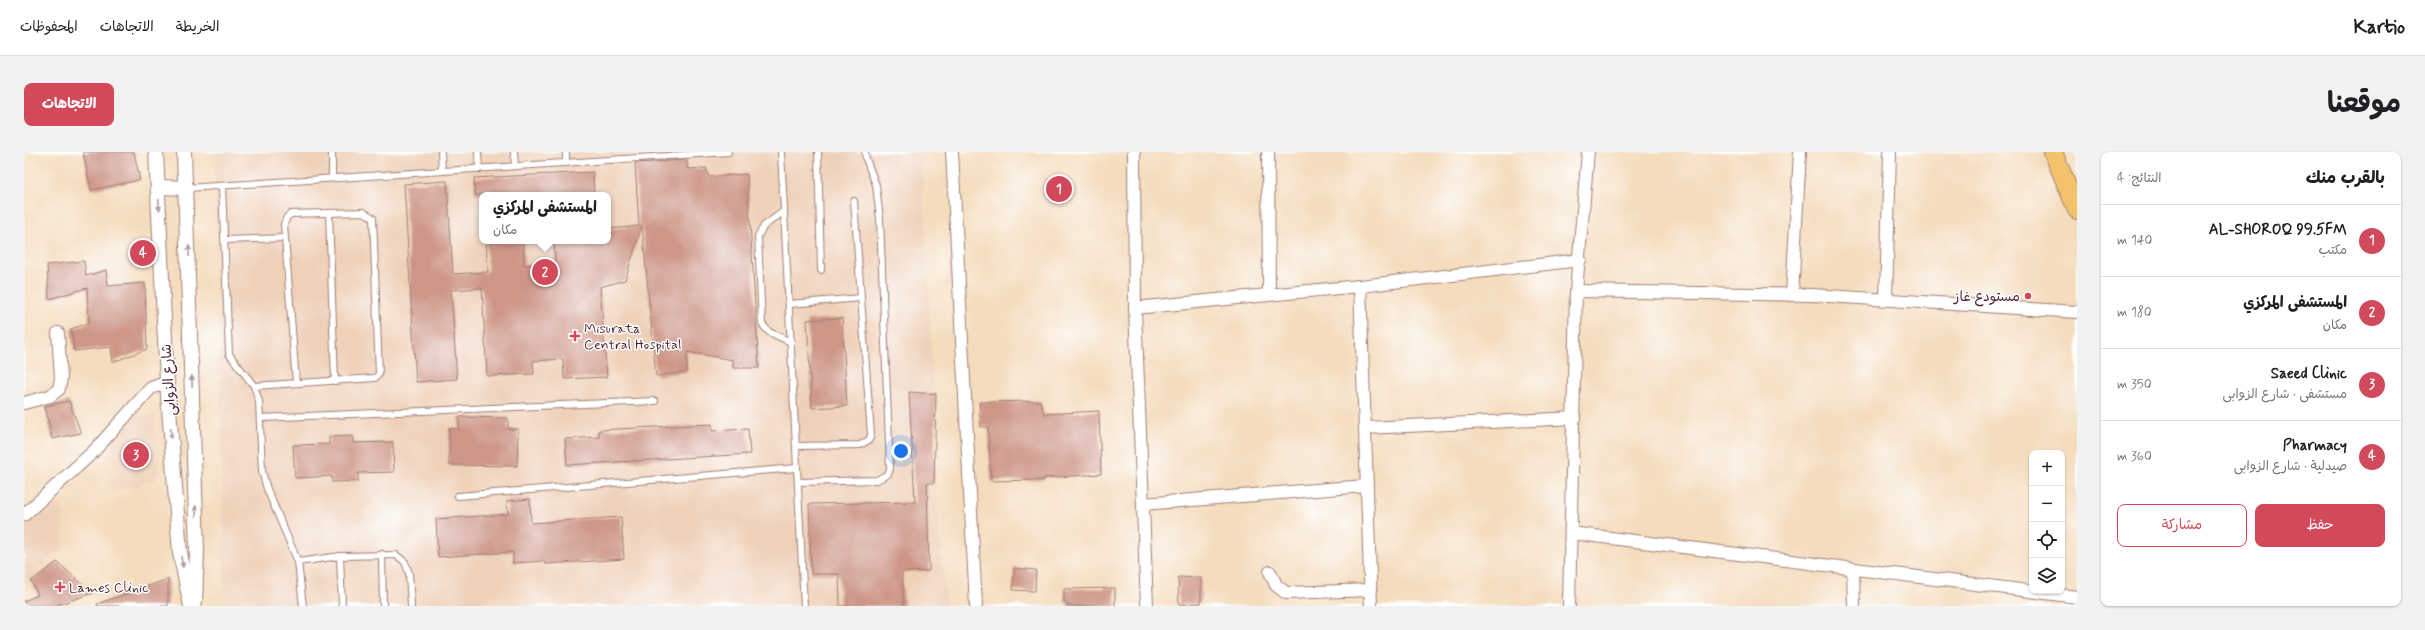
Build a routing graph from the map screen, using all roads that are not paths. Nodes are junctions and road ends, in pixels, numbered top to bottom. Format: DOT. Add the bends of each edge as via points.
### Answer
graph roads {
  1 [pos="156,152"];
  2 [pos="184,152"];
  3 [pos="332,152"];
  4 [pos="442,152"];
  5 [pos="478,152"];
  6 [pos="514,152"];
  7 [pos="566,152"];
  8 [pos="721,152"];
  9 [pos="728,152"];
  10 [pos="781,152"];
  11 [pos="818,152"];
  12 [pos="865,152"];
  13 [pos="952,152"];
  14 [pos="1134,152"];
  15 [pos="1268,152"];
  16 [pos="1588,152"];
  17 [pos="1800,152"];
  18 [pos="1890,152"];
  19 [pos="2054,152"];
  20 [pos="566,163"];
  21 [pos="515,166"];
  22 [pos="479,169"];
  23 [pos="442,171"];
  24 [pos="332,178"];
  25 [pos="222,186"];
  26 [pos="158,187"];
  27 [pos="187,188"];
  28 [pos="854,201"];
  29 [pos="2077,210"];
  30 [pos="784,211"];
  31 [pos="329,213"];
  32 [pos="285,238"];
  33 [pos="224,240"];
  34 [pos="1580,260"];
  35 [pos="822,270"];
  36 [pos="1360,286"];
  37 [pos="1576,291"];
  38 [pos="1269,293"];
  39 [pos="1792,295"];
  40 [pos="861,298"];
  41 [pos="1886,299"];
  42 [pos="789,304"];
  43 [pos="1135,308"];
  44 [pos="2077,312"];
  45 [pos="58,333"];
  46 [pos="791,342"];
  47 [pos="335,381"];
  48 [pos="167,382"];
  49 [pos="296,383"];
  50 [pos="254,386"];
  51 [pos="655,401"];
  52 [pos="24,403"];
  53 [pos="260,418"];
  54 [pos="1575,418"];
  55 [pos="1366,428"];
  56 [pos="796,446"];
  57 [pos="797,468"];
  58 [pos="798,482"];
  59 [pos="1365,486"];
  60 [pos="458,496"];
  61 [pos="1143,504"];
  62 [pos="24,515"];
  63 [pos="1571,533"];
  64 [pos="382,554"];
  65 [pos="340,556"];
  66 [pos="298,562"];
  67 [pos="1853,569"];
  68 [pos="1270,572"];
  69 [pos="1371,590"];
  70 [pos="2077,597"];
  71 [pos="191,606"];
  72 [pos="195,606"];
  73 [pos="303,606"];
  74 [pos="342,606"];
  75 [pos="383,606"];
  76 [pos="411,606"];
  77 [pos="804,606"];
  78 [pos="976,606"];
  79 [pos="1147,606"];
  80 [pos="1371,606"];
  81 [pos="1568,606"];
  82 [pos="1854,606"];
  1 -- 26 [label="street, شارع الزوابى"];
  2 -- 27 [label="street, شارع الزوابى"];
  3 -- 24 [label="lane"];
  4 -- 23 [label="lane"];
  5 -- 22 [label="lane"];
  6 -- 21 [label="lane"];
  7 -- 20 [label="lane"];
  8 -- 9 [label="lane"];
  8 -- 20 [label="lane"];
  10 -- 30 [label="lane"];
  11 -- 35 [label="lane"];
  12 -- 58 [label="lane" via="876,185 880,219 890,469 888,474 877,480"];
  13 -- 78 [label="street"];
  14 -- 43 [label="street"];
  15 -- 38 [label="street"];
  16 -- 34 [label="street"];
  17 -- 39 [label="street"];
  18 -- 41 [label="street"];
  19 -- 29 [label="main road"];
  20 -- 21 [label="lane"];
  21 -- 22 [label="lane"];
  22 -- 23 [label="lane"];
  23 -- 24 [label="lane"];
  24 -- 25 [label="lane"];
  25 -- 27 [label="lane"];
  25 -- 33 [label="lane"];
  26 -- 27 [label="street"];
  26 -- 48 [label="street, شارع الزوابى, one-way"];
  72 -- 27 [label="street, شارع الزوابى, one-way" via="197,550"];
  28 -- 40 [label="lane"];
  30 -- 42 [label="lane"];
  30 -- 46 [label="lane" via="764,226 758,236 762,317 765,328"];
  31 -- 32 [label="lane" via="291,214 286,217 284,224"];
  31 -- 47 [label="lane"];
  31 -- 47 [label="lane" via="364,212 374,218 380,366 379,374 375,378"];
  32 -- 33 [label="lane"];
  32 -- 49 [label="lane"];
  33 -- 50 [label="lane" via="229,354"];
  34 -- 36 [label="street"];
  34 -- 37 [label="street"];
  36 -- 38 [label="street"];
  36 -- 55 [label="street"];
  37 -- 39 [label="street"];
  37 -- 54 [label="street"];
  38 -- 43 [label="street"];
  39 -- 41 [label="street"];
  40 -- 42 [label="lane"];
  40 -- 56 [label="lane" via="871,435 869,440 860,445"];
  41 -- 44 [label="street"];
  42 -- 46 [label="lane"];
  43 -- 61 [label="street"];
  45 -- 52 [label="street" via="61,378 59,389 50,396"];
  46 -- 56 [label="lane"];
  47 -- 49 [label="lane"];
  48 -- 62 [label="street" via="151,388 93,452"];
  48 -- 71 [label="street, شارع الزوابى, one-way" via="180,553"];
  49 -- 50 [label="lane"];
  50 -- 53 [label="lane" via="259,401"];
  51 -- 53 [label="lane"];
  53 -- 66 [label="lane" via="262,471"];
  54 -- 55 [label="street"];
  54 -- 63 [label="street"];
  55 -- 59 [label="street"];
  56 -- 57 [label="lane"];
  57 -- 58 [label="lane"];
  57 -- 60 [label="lane"];
  58 -- 77 [label="lane"];
  59 -- 61 [label="street"];
  59 -- 69 [label="street"];
  61 -- 79 [label="street"];
  63 -- 67 [label="street"];
  63 -- 81 [label="street"];
  64 -- 65 [label="lane"];
  64 -- 75 [label="lane"];
  64 -- 76 [label="lane" via="396,555 405,562 409,573"];
  65 -- 66 [label="lane"];
  65 -- 74 [label="lane"];
  66 -- 73 [label="lane"];
  67 -- 70 [label="street"];
  67 -- 82 [label="street"];
  68 -- 69 [label="street" via="1276,585 1286,593"];
  69 -- 80 [label="street"];
}
